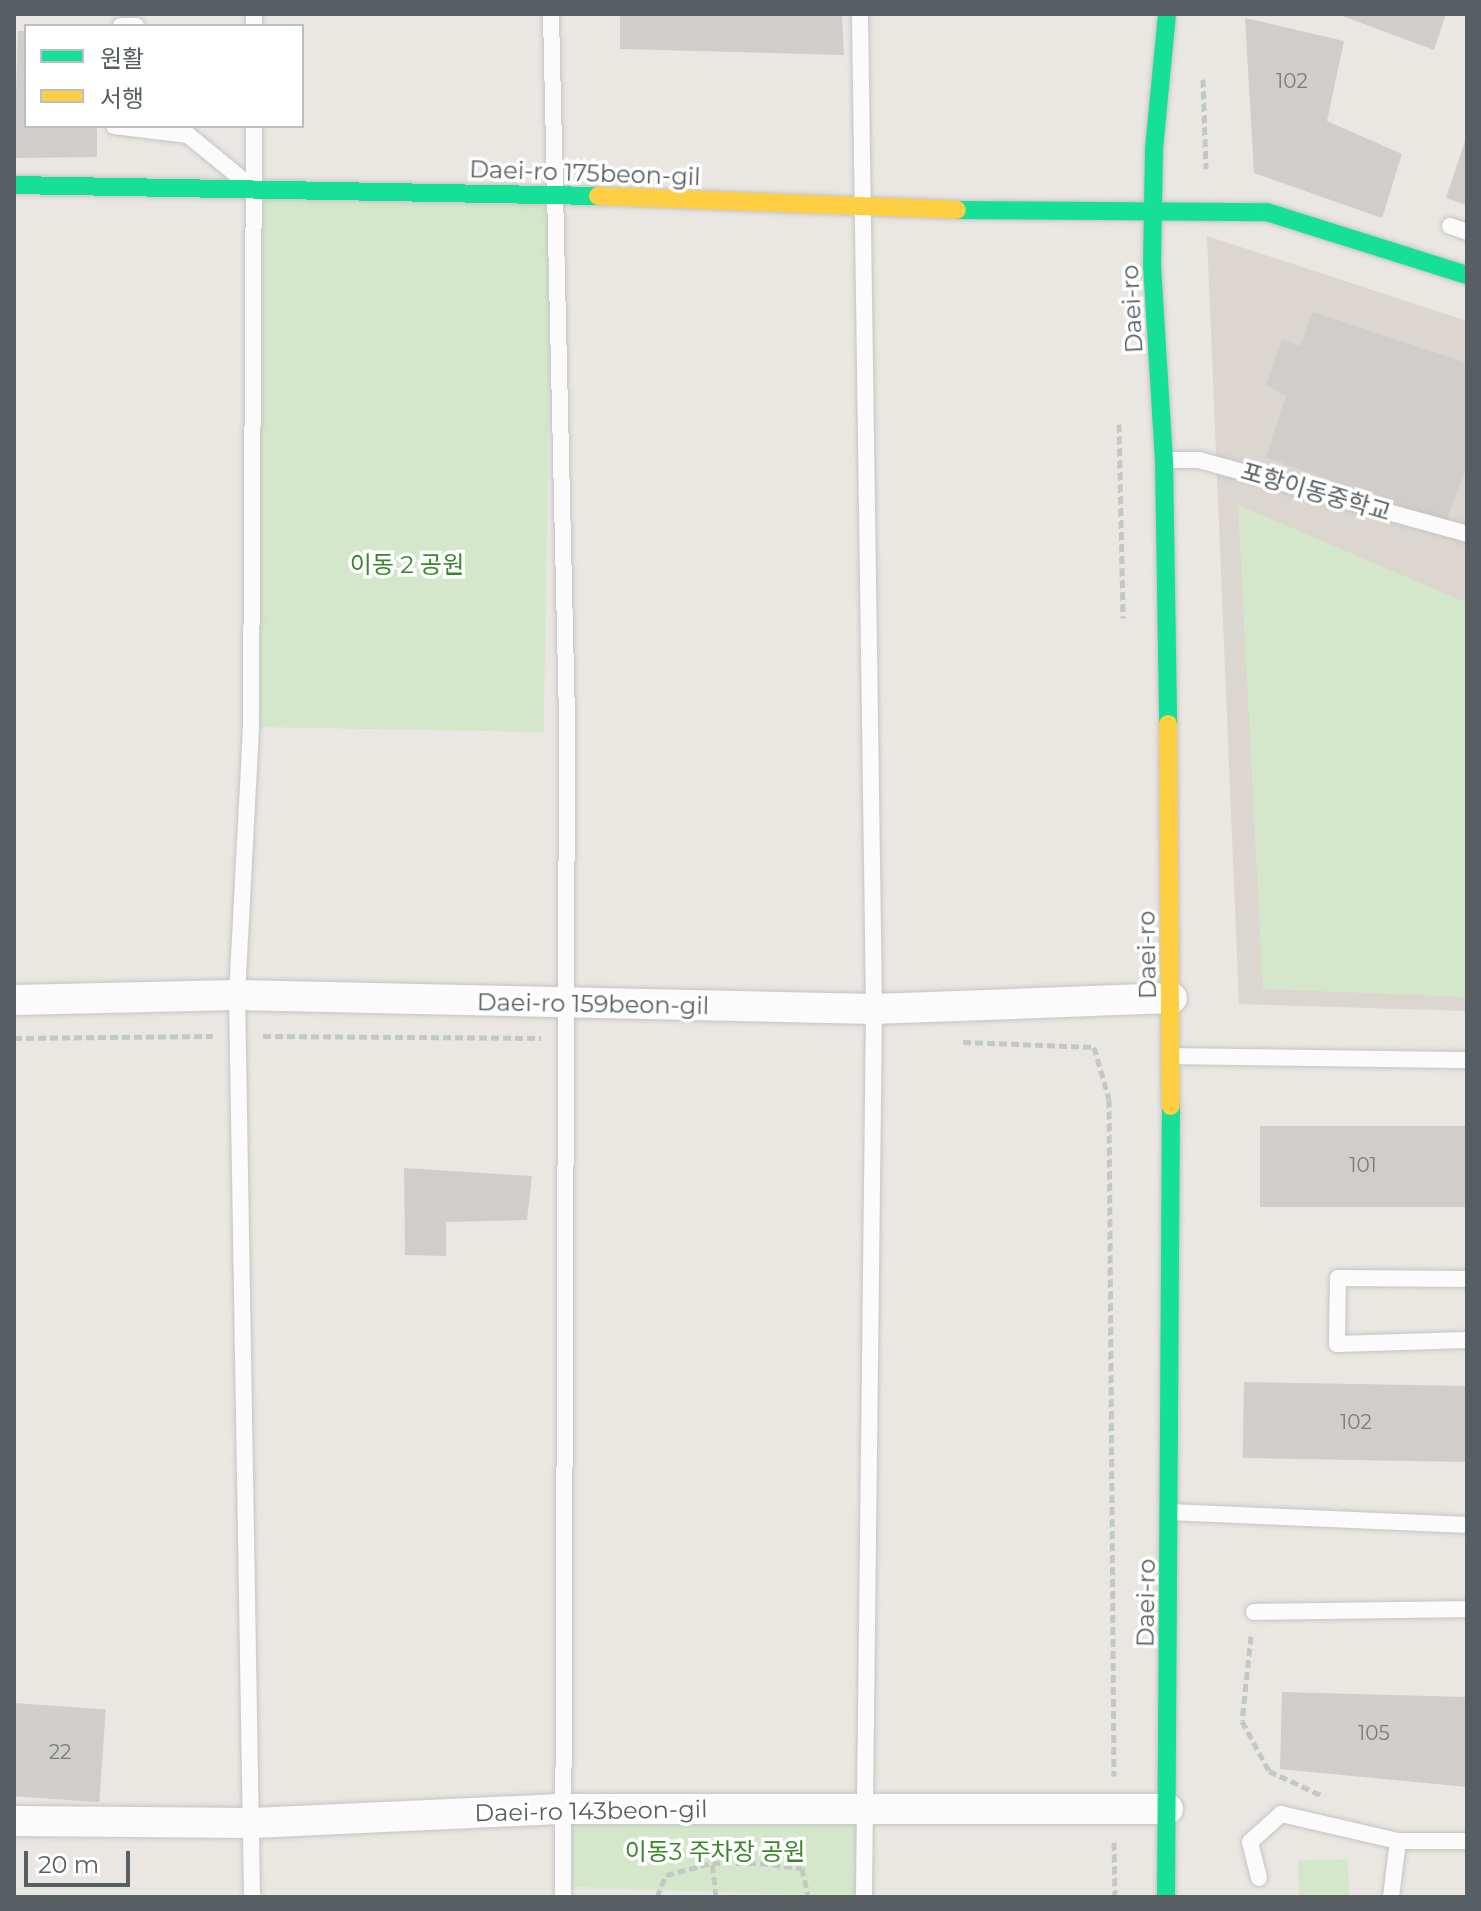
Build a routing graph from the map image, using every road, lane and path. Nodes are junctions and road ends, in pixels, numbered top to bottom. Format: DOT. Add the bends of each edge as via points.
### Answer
graph roads {
  1 [pos="551,14"];
  2 [pos="860,14"];
  3 [pos="1167,14"];
  4 [pos="1203,66"];
  5 [pos="151,128"];
  6 [pos="254,128"];
  7 [pos="188,130"];
  8 [pos="1206,170"];
  9 [pos="14,185"];
  10 [pos="254,189"];
  11 [pos="553,194"];
  12 [pos="1154,208"];
  13 [pos="866,209"];
  14 [pos="1450,226"];
  15 [pos="1467,232"];
  16 [pos="1467,275"];
  17 [pos="1164,460"];
  18 [pos="1467,534"];
  19 [pos="237,995"];
  20 [pos="1172,998"];
  21 [pos="14,1000"];
  22 [pos="564,1004"];
  23 [pos="874,1009"];
  24 [pos="238,1036"];
  25 [pos="14,1038"];
  26 [pos="564,1038"];
  27 [pos="948,1041"];
  28 [pos="1169,1056"];
  29 [pos="1467,1060"];
  30 [pos="1467,1279"];
  31 [pos="1467,1340"];
  32 [pos="1171,1512"];
  33 [pos="1467,1525"];
  34 [pos="1467,1609"];
  35 [pos="1254,1612"];
  36 [pos="1327,1799"];
  37 [pos="867,1808"];
  38 [pos="1114,1808"];
  39 [pos="565,1809"];
  40 [pos="1168,1809"];
  41 [pos="14,1821"];
  42 [pos="253,1823"];
  43 [pos="1398,1841"];
  44 [pos="1467,1841"];
  45 [pos="710,1846"];
  46 [pos="712,1863"];
  47 [pos="1259,1878"];
  48 [pos="252,1897"];
  49 [pos="563,1897"];
  50 [pos="657,1897"];
  51 [pos="716,1897"];
  52 [pos="808,1897"];
  53 [pos="864,1897"];
  54 [pos="1115,1897"];
  55 [pos="1166,1897"];
  56 [pos="1391,1897"];
  1 -- 11 [label="lane"];
  2 -- 13 [label="lane"];
  3 -- 12 [label="street, Daei-ro"];
  4 -- 8 [label="path"];
  5 -- 7 [label="lane"];
  6 -- 10 [label="lane"];
  7 -- 10 [label="lane"];
  9 -- 10 [label="street, Daei-ro 175beon-gil"];
  10 -- 11 [label="street, Daei-ro 175beon-gil"];
  10 -- 19 [label="lane" via="251,727"];
  11 -- 13 [label="street, Daei-ro 175beon-gil"];
  11 -- 22 [label="lane" via="567,717"];
  12 -- 13 [label="street, Daei-ro 175beon-gil"];
  12 -- 16 [label="street, Daei-ro 175beon-gil" via="1267,212"];
  12 -- 17 [label="street, Daei-ro"];
  13 -- 23 [label="lane"];
  14 -- 15 [label="lane"];
  17 -- 18 [label="lane, 포항이동중학교" via="1199,460"];
  17 -- 20 [label="street, Daei-ro"];
  19 -- 21 [label="street, Daei-ro 159beon-gil"];
  19 -- 22 [label="street, Daei-ro 159beon-gil"];
  19 -- 24 [label="lane"];
  20 -- 23 [label="street, Daei-ro 159beon-gil"];
  20 -- 28 [label="street, Daei-ro"];
  22 -- 23 [label="street, Daei-ro 159beon-gil"];
  22 -- 26 [label="lane"];
  23 -- 37 [label="lane"];
  24 -- 25 [label="path"];
  24 -- 26 [label="path"];
  24 -- 42 [label="lane"];
  26 -- 39 [label="lane"];
  27 -- 38 [label="path" via="1094,1047 1109,1099"];
  28 -- 29 [label="lane"];
  28 -- 32 [label="street, Daei-ro"];
  30 -- 31 [label="lane" via="1338,1278 1337,1344"];
  32 -- 33 [label="lane"];
  32 -- 40 [label="street, Daei-ro"];
  34 -- 35 [label="lane"];
  35 -- 36 [label="path" via="1242,1721 1269,1771"];
  37 -- 38 [label="street, Daei-ro 143beon-gil"];
  37 -- 39 [label="street, Daei-ro 143beon-gil"];
  37 -- 53 [label="lane"];
  38 -- 40 [label="street, Daei-ro 143beon-gil"];
  38 -- 54 [label="path"];
  39 -- 42 [label="street, Daei-ro 143beon-gil"];
  39 -- 49 [label="lane"];
  40 -- 55 [label="street, Daei-ro"];
  41 -- 42 [label="street, Daei-ro 143beon-gil"];
  42 -- 48 [label="lane"];
  43 -- 44 [label="lane"];
  43 -- 47 [label="lane" via="1281,1814 1250,1842"];
  43 -- 56 [label="lane"];
  45 -- 46 [label="path"];
  46 -- 50 [label="path" via="666,1875"];
  46 -- 51 [label="path"];
  46 -- 52 [label="path" via="802,1868"];
}
